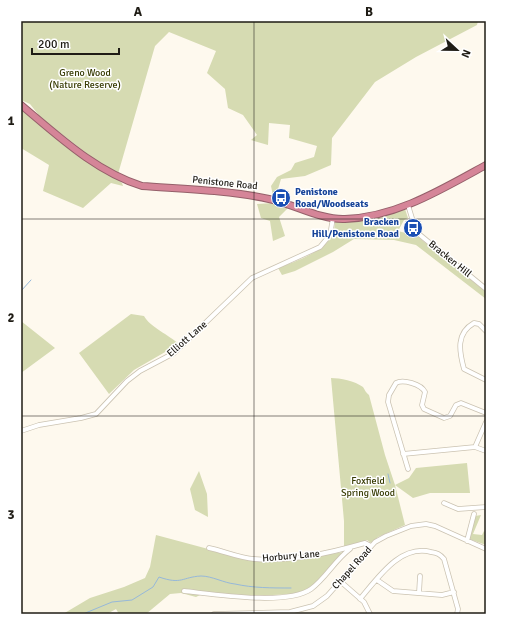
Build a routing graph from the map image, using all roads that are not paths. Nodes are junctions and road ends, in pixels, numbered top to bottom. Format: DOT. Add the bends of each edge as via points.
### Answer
graph roads {
  1 [pos="21,105"];
  2 [pos="486,165"];
  3 [pos="408,205"];
  4 [pos="333,218"];
  5 [pos="486,289"];
  6 [pos="486,331"];
  7 [pos="486,380"];
  8 [pos="486,413"];
  9 [pos="486,422"];
  10 [pos="21,431"];
  11 [pos="475,447"];
  12 [pos="486,451"];
  13 [pos="403,454"];
  14 [pos="408,469"];
  15 [pos="444,503"];
  16 [pos="463,503"];
  17 [pos="486,507"];
  18 [pos="463,509"];
  19 [pos="474,514"];
  20 [pos="467,541"];
  21 [pos="371,546"];
  22 [pos="209,548"];
  23 [pos="486,548"];
  24 [pos="350,549"];
  25 [pos="420,576"];
  26 [pos="377,580"];
  27 [pos="340,581"];
  28 [pos="184,591"];
  29 [pos="454,592"];
  30 [pos="419,593"];
  31 [pos="360,599"];
  32 [pos="304,612"];
  33 [pos="263,613"];
  34 [pos="214,614"];
  35 [pos="370,614"];
  36 [pos="457,614"];
  1 -- 4 [label="highway, Penistone Road" via="102,168 127,181 142,186 269,199"];
  2 -- 3 [label="highway, Penistone Road" via="432,195"];
  3 -- 4 [label="highway, Penistone Road" via="353,218"];
  3 -- 5 [label="street, Bracken Hill" via="415,228 420,235"];
  4 -- 10 [label="street, Elliott Lane" via="330,235 320,247 252,278 174,353 127,381 96,414 39,424"];
  6 -- 7 [label="street" via="474,323 463,332 460,339 464,369"];
  8 -- 13 [label="street" via="461,403 456,405 450,416 444,418 423,408 425,394 422,388 398,382 389,395 388,402"];
  9 -- 11 [label="street"];
  11 -- 12 [label="street"];
  11 -- 13 [label="street"];
  13 -- 14 [label="street"];
  15 -- 18 [label="street"];
  16 -- 18 [label="street"];
  17 -- 18 [label="street"];
  19 -- 20 [label="street"];
  20 -- 21 [label="street, Chapel Road" via="441,527 426,524 394,532"];
  20 -- 23 [label="street, Chapel Road"];
  21 -- 24 [label="street, Horbury Lane" via="365,543"];
  21 -- 27 [label="street, Chapel Road"];
  22 -- 24 [label="street, Horbury Lane" via="254,559 293,558"];
  24 -- 28 [label="street" via="316,584 299,595 248,598"];
  25 -- 30 [label="street"];
  26 -- 29 [label="street" via="396,560 423,550 437,553 442,558"];
  26 -- 30 [label="street" via="391,591"];
  26 -- 31 [label="street"];
  27 -- 31 [label="street"];
  27 -- 32 [label="street, Chapel Road" via="323,600"];
  29 -- 30 [label="street"];
  29 -- 36 [label="street"];
  31 -- 35 [label="street"];
  32 -- 33 [label="street, Chapel Road"];
  33 -- 34 [label="street, Chapel Road"];
}
